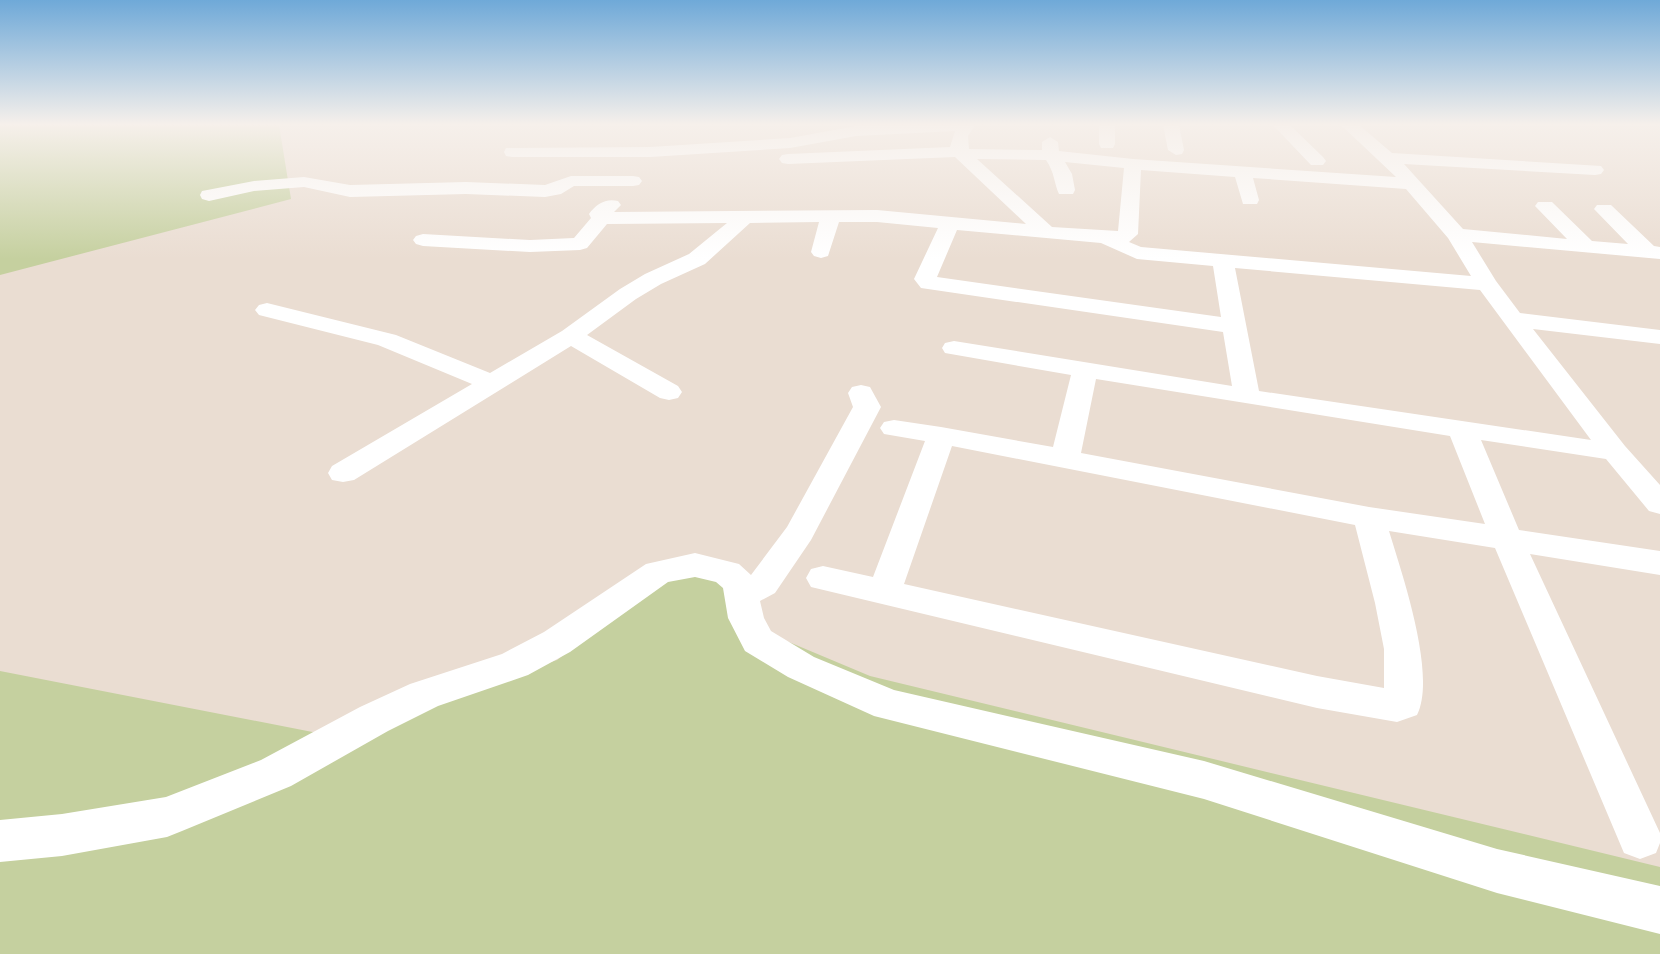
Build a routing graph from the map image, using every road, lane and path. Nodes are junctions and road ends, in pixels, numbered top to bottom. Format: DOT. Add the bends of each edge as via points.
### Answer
graph roads {
  1 [pos="569,170"];
  2 [pos="640,170"];
  3 [pos="978,170"];
  4 [pos="1062,170"];
  5 [pos="1133,170"];
  6 [pos="1219,170"];
  7 [pos="1399,170"];
  8 [pos="1583,170"];
  9 [pos="1595,170"];
  10 [pos="1242,171"];
  11 [pos="633,181"];
  12 [pos="566,182"];
  13 [pos="1413,184"];
  14 [pos="1066,190"];
  15 [pos="209,195"];
  16 [pos="1250,200"];
  17 [pos="1545,206"];
  18 [pos="1604,209"];
  19 [pos="831,215"];
  20 [pos="601,218"];
  21 [pos="744,218"];
  22 [pos="950,222"];
  23 [pos="1045,231"];
  24 [pos="1457,235"];
  25 [pos="423,240"];
  26 [pos="1109,240"];
  27 [pos="1586,246"];
  28 [pos="820,252"];
  29 [pos="1654,252"];
  30 [pos="1223,261"];
  31 [pos="1486,284"];
  32 [pos="267,310"];
  33 [pos="1513,319"];
  34 [pos="1234,326"];
  35 [pos="571,336"];
  36 [pos="1660,337"];
  37 [pos="954,348"];
  38 [pos="1085,369"];
  39 [pos="491,383"];
  40 [pos="669,392"];
  41 [pos="861,393"];
  42 [pos="1247,397"];
  43 [pos="894,428"];
  44 [pos="1462,430"];
  45 [pos="941,435"];
  46 [pos="1615,452"];
  47 [pos="1065,458"];
  48 [pos="343,473"];
  49 [pos="1660,504"];
  50 [pos="1369,517"];
  51 [pos="1507,539"];
  52 [pos="1660,563"];
  53 [pos="823,578"];
  54 [pos="884,593"];
  55 [pos="743,594"];
  56 [pos="1640,838"];
  57 [pos="0,841"];
  58 [pos="1660,910"];
  1 -- 12 [label="street"];
  2 -- 11 [label="street"];
  3 -- 23 [label="street"];
  4 -- 14 [label="street"];
  5 -- 26 [label="street" via="1128,234"];
  6 -- 10 [label="street"];
  7 -- 13 [label="street"];
  8 -- 9 [label="street"];
  10 -- 13 [label="street"];
  10 -- 16 [label="street"];
  11 -- 12 [label="street"];
  11 -- 20 [label="street" via="599,214"];
  12 -- 15 [label="street" via="545,192 455,188 350,191 304,182"];
  13 -- 24 [label="street"];
  17 -- 27 [label="street"];
  18 -- 29 [label="street"];
  19 -- 21 [label="street"];
  19 -- 22 [label="street"];
  19 -- 28 [label="street"];
  20 -- 21 [label="street"];
  20 -- 25 [label="street" via="583,242 574,245"];
  21 -- 35 [label="street" via="698,259 636,289"];
  22 -- 23 [label="street"];
  22 -- 34 [label="street" via="925,279 929,284"];
  23 -- 26 [label="street"];
  24 -- 27 [label="street"];
  24 -- 31 [label="street"];
  26 -- 30 [label="street" via="1137,253"];
  27 -- 29 [label="street"];
  30 -- 31 [label="street"];
  30 -- 34 [label="street"];
  31 -- 33 [label="street"];
  32 -- 39 [label="street" via="387,340"];
  33 -- 36 [label="street"];
  33 -- 46 [label="street"];
  34 -- 42 [label="street"];
  35 -- 39 [label="street"];
  35 -- 40 [label="street"];
  37 -- 38 [label="street"];
  38 -- 42 [label="street"];
  38 -- 47 [label="street"];
  39 -- 48 [label="street"];
  41 -- 55 [label="street" via="867,406 800,532 763,584"];
  42 -- 44 [label="street"];
  43 -- 45 [label="street"];
  44 -- 46 [label="street"];
  44 -- 51 [label="street"];
  45 -- 47 [label="street"];
  45 -- 54 [label="street"];
  46 -- 49 [label="street"];
  47 -- 50 [label="street"];
  50 -- 51 [label="street"];
  50 -- 54 [label="street" via="1402,649 1403,699 1397,706 1317,692"];
  51 -- 52 [label="street"];
  51 -- 56 [label="street"];
  53 -- 54 [label="street"];
  55 -- 57 [label="street" via="739,583 727,572 695,565 658,572 557,642 515,665 424,695 276,772 167,817"];
  55 -- 58 [label="street" via="746,618 758,641 801,667 888,705 1204,780 1497,872"];
}
